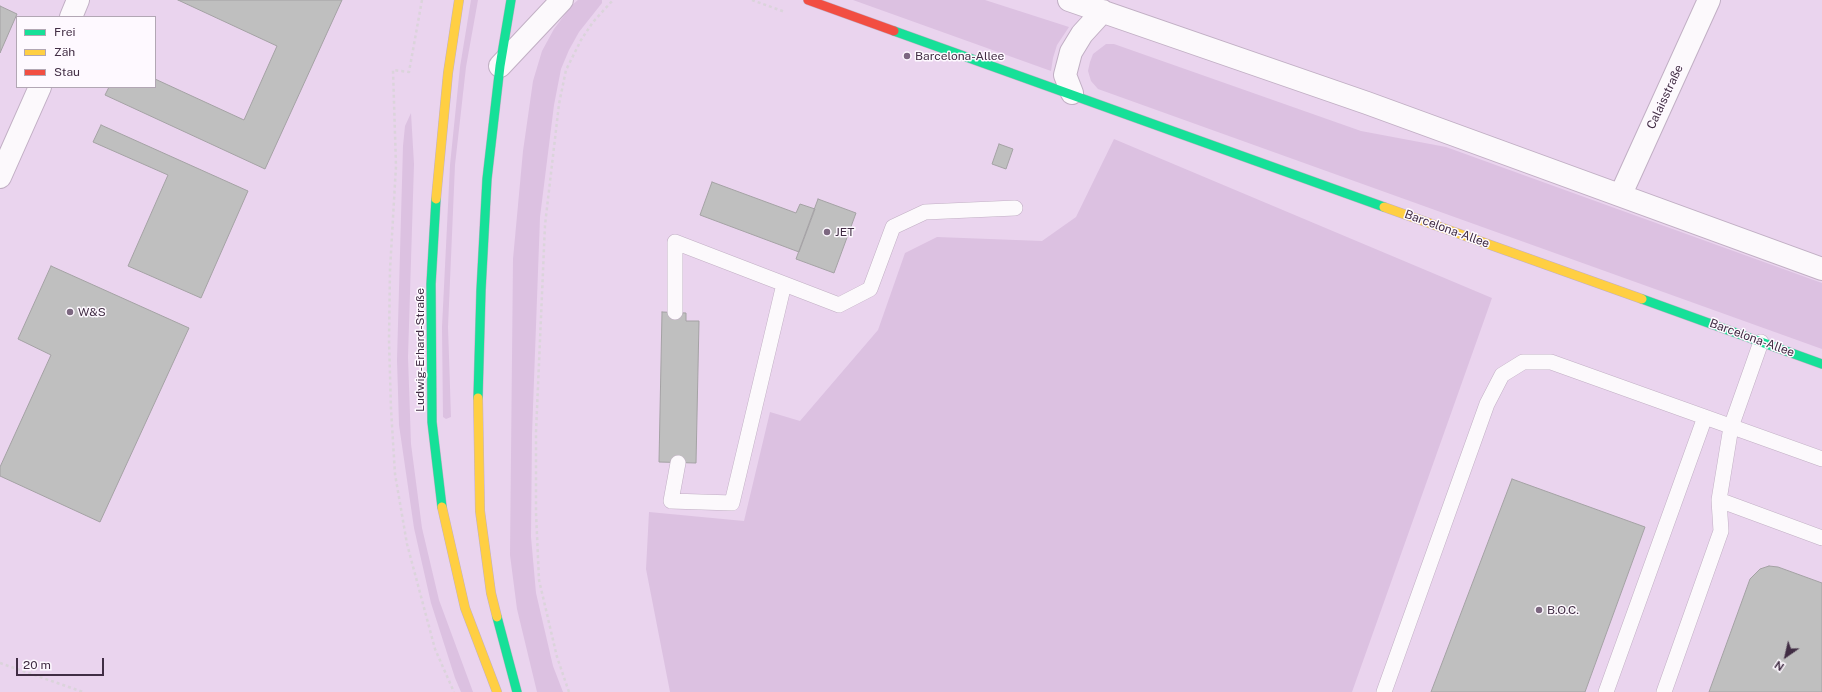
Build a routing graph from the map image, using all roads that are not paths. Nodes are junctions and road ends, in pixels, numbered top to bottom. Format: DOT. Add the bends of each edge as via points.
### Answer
graph roads {
  1 [pos="78,0"];
  2 [pos="459,0"];
  3 [pos="511,0"];
  4 [pos="562,0"];
  5 [pos="808,0"];
  6 [pos="1069,0"];
  7 [pos="1709,0"];
  8 [pos="1103,11"];
  9 [pos="71,16"];
  10 [pos="500,66"];
  11 [pos="40,88"];
  12 [pos="1072,93"];
  13 [pos="0,177"];
  14 [pos="1620,194"];
  15 [pos="1015,208"];
  16 [pos="1822,269"];
  17 [pos="784,284"];
  18 [pos="675,312"];
  19 [pos="1761,342"];
  20 [pos="1822,364"];
  21 [pos="1705,417"];
  22 [pos="1731,426"];
  23 [pos="1822,459"];
  24 [pos="678,463"];
  25 [pos="1719,500"];
  26 [pos="1822,538"];
  27 [pos="497,692"];
  28 [pos="517,692"];
  29 [pos="1384,692"];
  30 [pos="1606,692"];
  31 [pos="1664,692"];
  1 -- 9 [label="street"];
  2 -- 27 [label="main road, Ludwig-Erhard-Straße" via="437,174 431,284 432,422 444,526 465,608"];
  3 -- 10 [label="main road"];
  4 -- 10 [label="street"];
  5 -- 12 [label="main road, Barcelona-Allee"];
  6 -- 8 [label="street"];
  7 -- 14 [label="street, Calaisstraße"];
  8 -- 12 [label="street" via="1082,34 1071,52 1065,75"];
  8 -- 14 [label="street"];
  10 -- 28 [label="main road" via="487,179 480,290 479,502 491,594"];
  11 -- 13 [label="street"];
  12 -- 19 [label="main road, Barcelona-Allee"];
  14 -- 16 [label="street"];
  15 -- 17 [label="lane" via="925,212 893,227 870,289 839,305"];
  17 -- 18 [label="lane" via="675,242"];
  17 -- 24 [label="lane" via="732,503 671,501"];
  19 -- 20 [label="main road, Barcelona-Allee"];
  19 -- 22 [label="lane"];
  21 -- 22 [label="lane"];
  21 -- 29 [label="lane" via="1551,362 1523,362 1502,375 1487,404"];
  21 -- 30 [label="lane"];
  22 -- 23 [label="lane"];
  22 -- 25 [label="lane"];
  25 -- 26 [label="lane"];
  25 -- 31 [label="lane" via="1721,531"];
}
